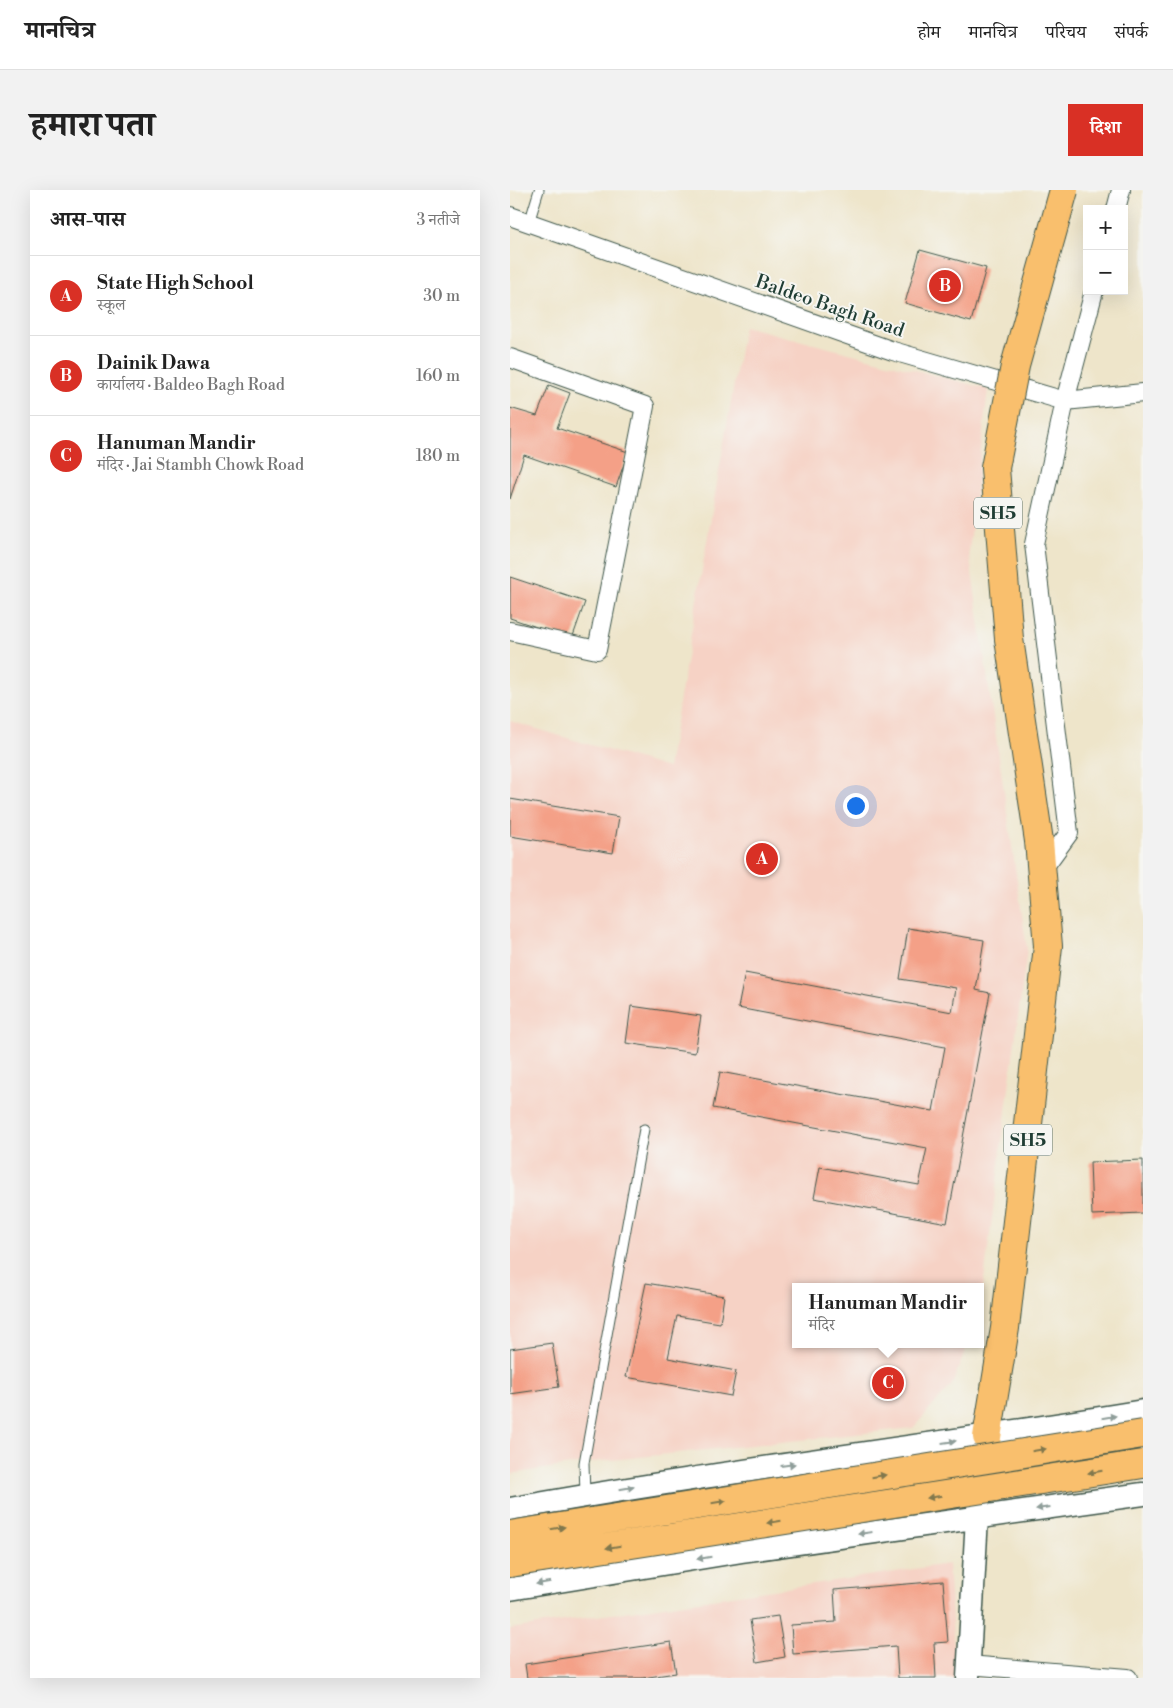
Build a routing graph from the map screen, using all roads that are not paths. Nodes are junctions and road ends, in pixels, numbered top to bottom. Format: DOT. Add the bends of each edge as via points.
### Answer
graph roads {
  1 [pos="539,190"];
  2 [pos="1064,190"];
  3 [pos="1121,190"];
  4 [pos="1117,205"];
  5 [pos="511,219"];
  6 [pos="530,223"];
  7 [pos="1093,295"];
  8 [pos="510,358"];
  9 [pos="1143,393"];
  10 [pos="1065,401"];
  11 [pos="510,631"];
  12 [pos="1042,870"];
  13 [pos="644,1129"];
  14 [pos="1143,1411"];
  15 [pos="1143,1434"];
  16 [pos="987,1437"];
  17 [pos="1143,1464"];
  18 [pos="1143,1494"];
  19 [pos="585,1496"];
  20 [pos="510,1509"];
  21 [pos="977,1517"];
  22 [pos="510,1535"];
  23 [pos="510,1563"];
  24 [pos="510,1589"];
  25 [pos="968,1672"];
  26 [pos="1128,1678"];
  1 -- 6 [label="lane"];
  2 -- 12 [label="main road, SH5, bridge" via="1015,366 995,468 1009,639"];
  3 -- 4 [label="street"];
  5 -- 6 [label="street, Baldeo Bagh Road"];
  6 -- 10 [label="street, Baldeo Bagh Road" via="892,351"];
  7 -- 10 [label="street"];
  8 -- 11 [label="street" via="645,406 597,650"];
  9 -- 10 [label="street, Baldeo Bagh Road"];
  10 -- 12 [label="street" via="1034,544 1069,833"];
  12 -- 16 [label="main road, SH5" via="1048,946 1005,1328"];
  13 -- 19 [label="lane" via="584,1463"];
  16 -- 14 [label="street, one-way"];
  22 -- 15 [label="main road, one-way, bridge"];
  19 -- 16 [label="street, one-way" via="688,1478"];
  16 -- 21 [label="street"];
  17 -- 23 [label="main road, one-way, bridge"];
  18 -- 21 [label="street, one-way"];
  19 -- 20 [label="street"];
  21 -- 24 [label="street, one-way"];
  21 -- 25 [label="street"];
  25 -- 26 [label="street"];
}
